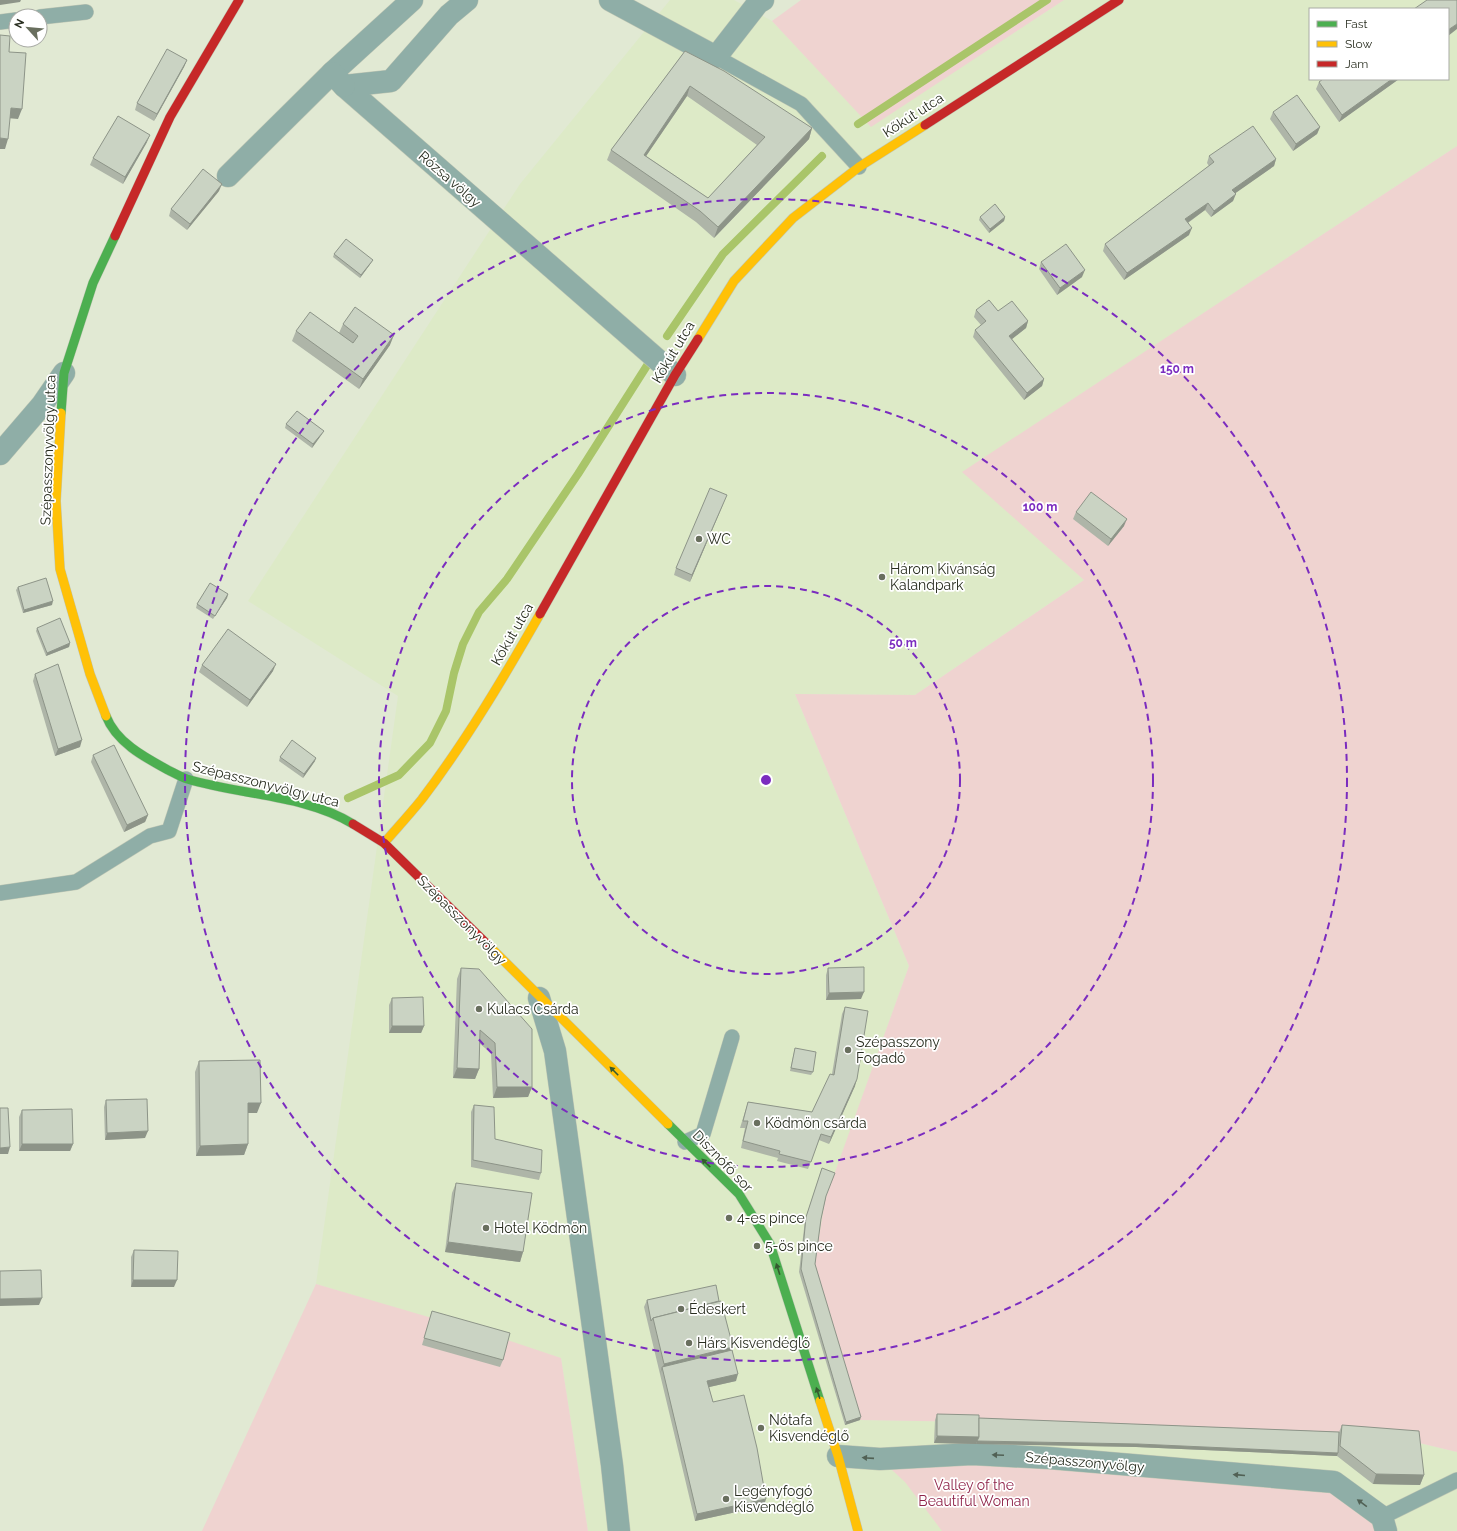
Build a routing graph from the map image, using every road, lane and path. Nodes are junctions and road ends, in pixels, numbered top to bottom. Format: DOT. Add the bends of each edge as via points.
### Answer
graph roads {
  1 [pos="239,0"];
  2 [pos="412,0"];
  3 [pos="467,0"];
  4 [pos="610,0"];
  5 [pos="762,0"];
  6 [pos="1119,0"];
  7 [pos="86,12"];
  8 [pos="48,16"];
  9 [pos="716,57"];
  10 [pos="338,80"];
  11 [pos="858,167"];
  12 [pos="228,176"];
  13 [pos="64,373"];
  14 [pos="675,375"];
  15 [pos="0,454"];
  16 [pos="186,779"];
  17 [pos="384,843"];
  18 [pos="0,894"];
  19 [pos="540,998"];
  20 [pos="732,1037"];
  21 [pos="685,1142"];
  22 [pos="838,1456"];
  23 [pos="1457,1480"];
  24 [pos="1384,1524"];
  25 [pos="619,1531"];
  26 [pos="858,1531"];
  1 -- 13 [label="street, Szépasszonyvölgy utca" via="170,117 93,283"];
  2 -- 10 [label="street"];
  3 -- 10 [label="street" via="449,15 391,81"];
  4 -- 9 [label="street"];
  5 -- 9 [label="street"];
  6 -- 11 [label="street, Kőkút utca"];
  7 -- 8 [label="lane"];
  9 -- 11 [label="lane" via="801,104"];
  10 -- 12 [label="street"];
  10 -- 14 [label="street, Rózsa völgy"];
  11 -- 14 [label="street, Kőkút utca" via="793,218 734,281"];
  13 -- 15 [label="street" via="42,405"];
  13 -- 16 [label="street, Szépasszonyvölgy utca" via="56,501 60,569 90,674 109,724 127,745"];
  14 -- 17 [label="street, Kőkút utca" via="511,665 457,750 421,800"];
  16 -- 17 [label="street, Szépasszonyvölgy utca" via="281,799 338,815"];
  16 -- 18 [label="lane" via="169,831 150,836 76,882"];
  17 -- 19 [label="street, Szépasszonyvölgy"];
  21 -- 19 [label="street, Disznófő sor, one-way"];
  19 -- 25 [label="street" via="555,1051"];
  20 -- 21 [label="lane" via="704,1134"];
  22 -- 21 [label="street, Disznófő sor, one-way" via="770,1244 739,1194"];
  24 -- 22 [label="street, Szépasszonyvölgy, one-way" via="1334,1482 1049,1458 972,1454 880,1459"];
  22 -- 26 [label="street"];
  23 -- 24 [label="lane"];
}
